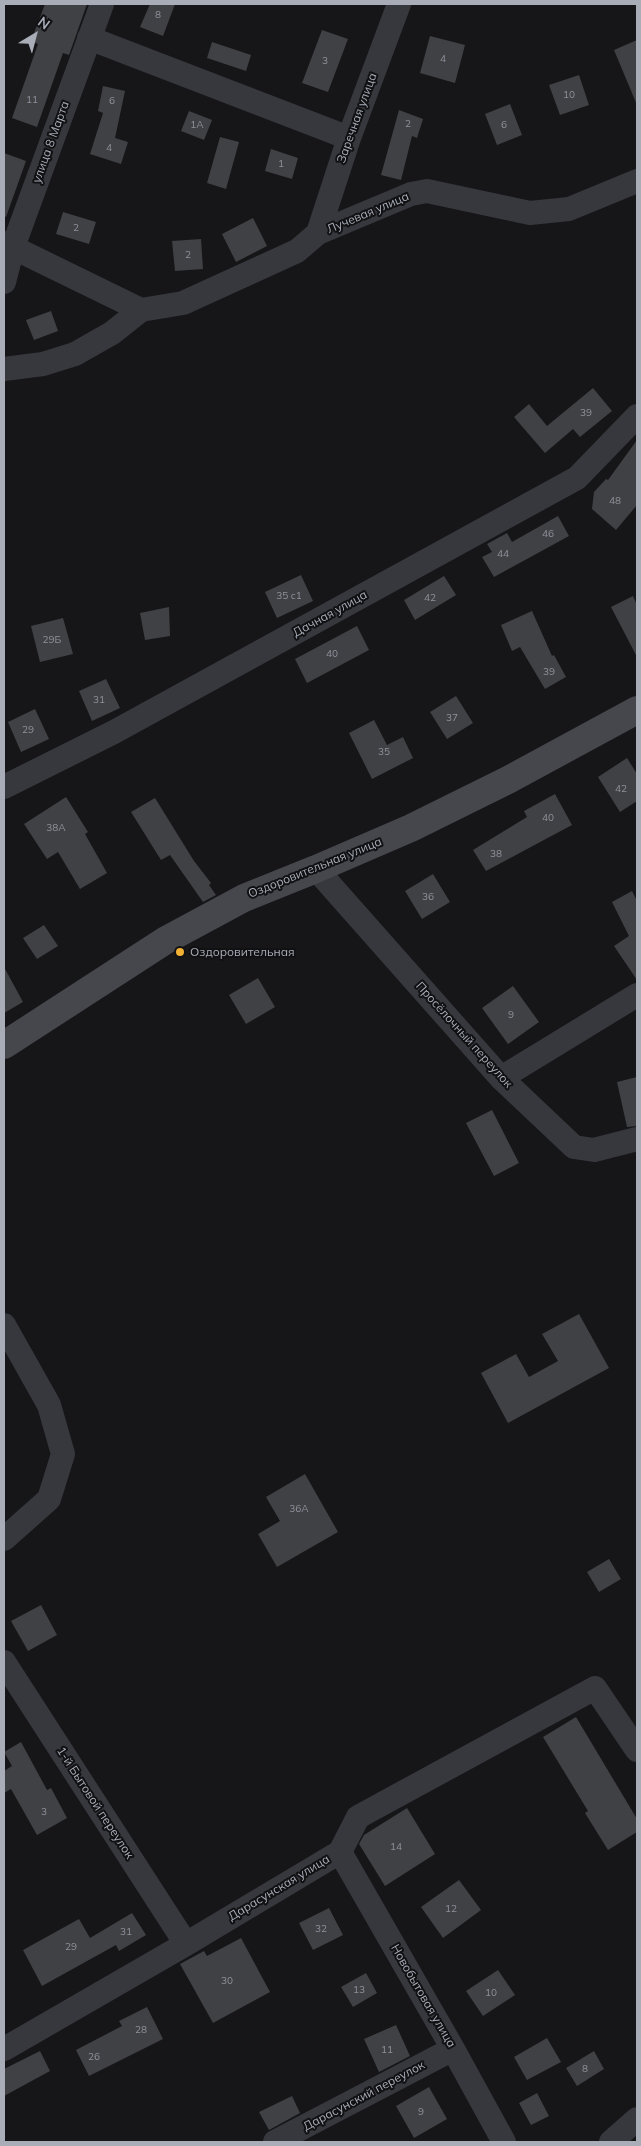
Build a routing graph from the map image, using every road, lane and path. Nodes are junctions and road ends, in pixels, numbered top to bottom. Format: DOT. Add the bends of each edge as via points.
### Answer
graph roads {
  1 [pos="102,4"];
  2 [pos="399,4"];
  3 [pos="89,38"];
  4 [pos="349,138"];
  5 [pos="637,181"];
  6 [pos="318,233"];
  7 [pos="8,245"];
  8 [pos="4,282"];
  9 [pos="141,310"];
  10 [pos="4,369"];
  11 [pos="637,416"];
  12 [pos="637,710"];
  13 [pos="4,787"];
  14 [pos="316,870"];
  15 [pos="637,995"];
  16 [pos="4,1045"];
  17 [pos="501,1078"];
  18 [pos="637,1139"];
  19 [pos="4,1325"];
  20 [pos="4,1539"];
  21 [pos="4,1662"];
  22 [pos="637,1750"];
  23 [pos="340,1852"];
  24 [pos="186,1944"];
  25 [pos="4,2048"];
  26 [pos="453,2049"];
  27 [pos="637,2119"];
  28 [pos="275,2142"];
  29 [pos="504,2142"];
  30 [pos="611,2142"];
  1 -- 3 [label="street, улица 8 Марта"];
  2 -- 4 [label="street, Заречная улица"];
  3 -- 4 [label="street"];
  3 -- 7 [label="street, улица 8 Марта"];
  4 -- 6 [label="street, Заречная улица"];
  5 -- 6 [label="street, Лучевая улица" via="569,209 530,213 426,191 410,194"];
  6 -- 9 [label="street, Лучевая улица" via="297,251 183,303"];
  7 -- 8 [label="street, улица 8 Марта"];
  7 -- 9 [label="street"];
  9 -- 10 [label="street" via="112,333 75,354 43,364"];
  11 -- 13 [label="street, Дачная улица" via="577,478 114,732"];
  12 -- 14 [label="street, Оздоровительная улица" via="508,780"];
  14 -- 16 [label="street, Оздоровительная улица" via="244,898 166,940"];
  14 -- 17 [label="street, Просёлочный переулок"];
  15 -- 17 [label="street"];
  17 -- 18 [label="street, Просёлочный переулок" via="574,1147 594,1150"];
  19 -- 20 [label="street" via="49,1405 63,1454 49,1499"];
  21 -- 24 [label="street, 1-й Бытовой переулок"];
  22 -- 23 [label="street, Дарасунская улица" via="595,1688 358,1817"];
  23 -- 24 [label="street, Дарасунская улица"];
  23 -- 26 [label="street, Новобытовая улица"];
  24 -- 25 [label="street, Дарасунская улица"];
  26 -- 28 [label="street, Дарасунский переулок"];
  26 -- 29 [label="street, Новобытовая улица"];
  27 -- 30 [label="street"];
}
